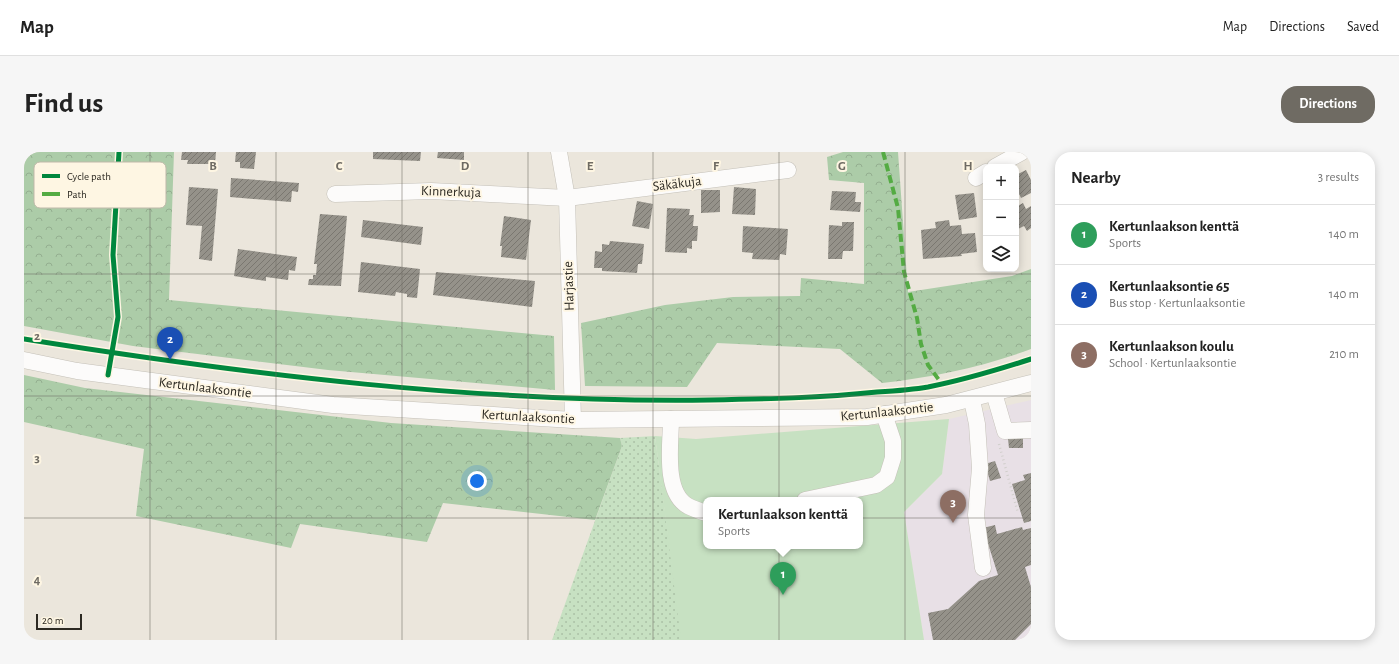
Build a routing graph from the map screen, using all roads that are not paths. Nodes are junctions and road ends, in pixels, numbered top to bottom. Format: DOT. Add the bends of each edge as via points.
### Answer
graph roads {
  1 [pos="559,152"];
  2 [pos="1022,152"];
  3 [pos="1000,164"];
  4 [pos="788,170"];
  5 [pos="335,194"];
  6 [pos="567,198"];
  7 [pos="24,360"];
  8 [pos="1031,383"];
  9 [pos="994,393"];
  10 [pos="972,400"];
  11 [pos="884,414"];
  12 [pos="672,419"];
  13 [pos="573,420"];
  14 [pos="1031,430"];
  15 [pos="819,497"];
  16 [pos="703,512"];
  17 [pos="983,568"];
  1 -- 6 [label="street, Harjastie"];
  2 -- 3 [label="street"];
  4 -- 6 [label="street, Säkäkuja"];
  5 -- 6 [label="street, Kinnerkuja" via="431,191"];
  6 -- 13 [label="street, Harjastie"];
  7 -- 13 [label="street, Kertunlaaksontie" via="77,371 333,405"];
  8 -- 9 [label="street, Kertunlaaksontie"];
  9 -- 10 [label="street, Kertunlaaksontie"];
  9 -- 14 [label="street" via="1005,431"];
  10 -- 11 [label="street, Kertunlaaksontie"];
  10 -- 17 [label="street" via="977,424 980,468 976,515"];
  11 -- 12 [label="street, Kertunlaaksontie" via="867,417"];
  11 -- 15 [label="street" via="892,441 893,458 887,477 876,485"];
  12 -- 13 [label="street, Kertunlaaksontie"];
  12 -- 16 [label="street" via="670,467 675,491 687,506"];
}
